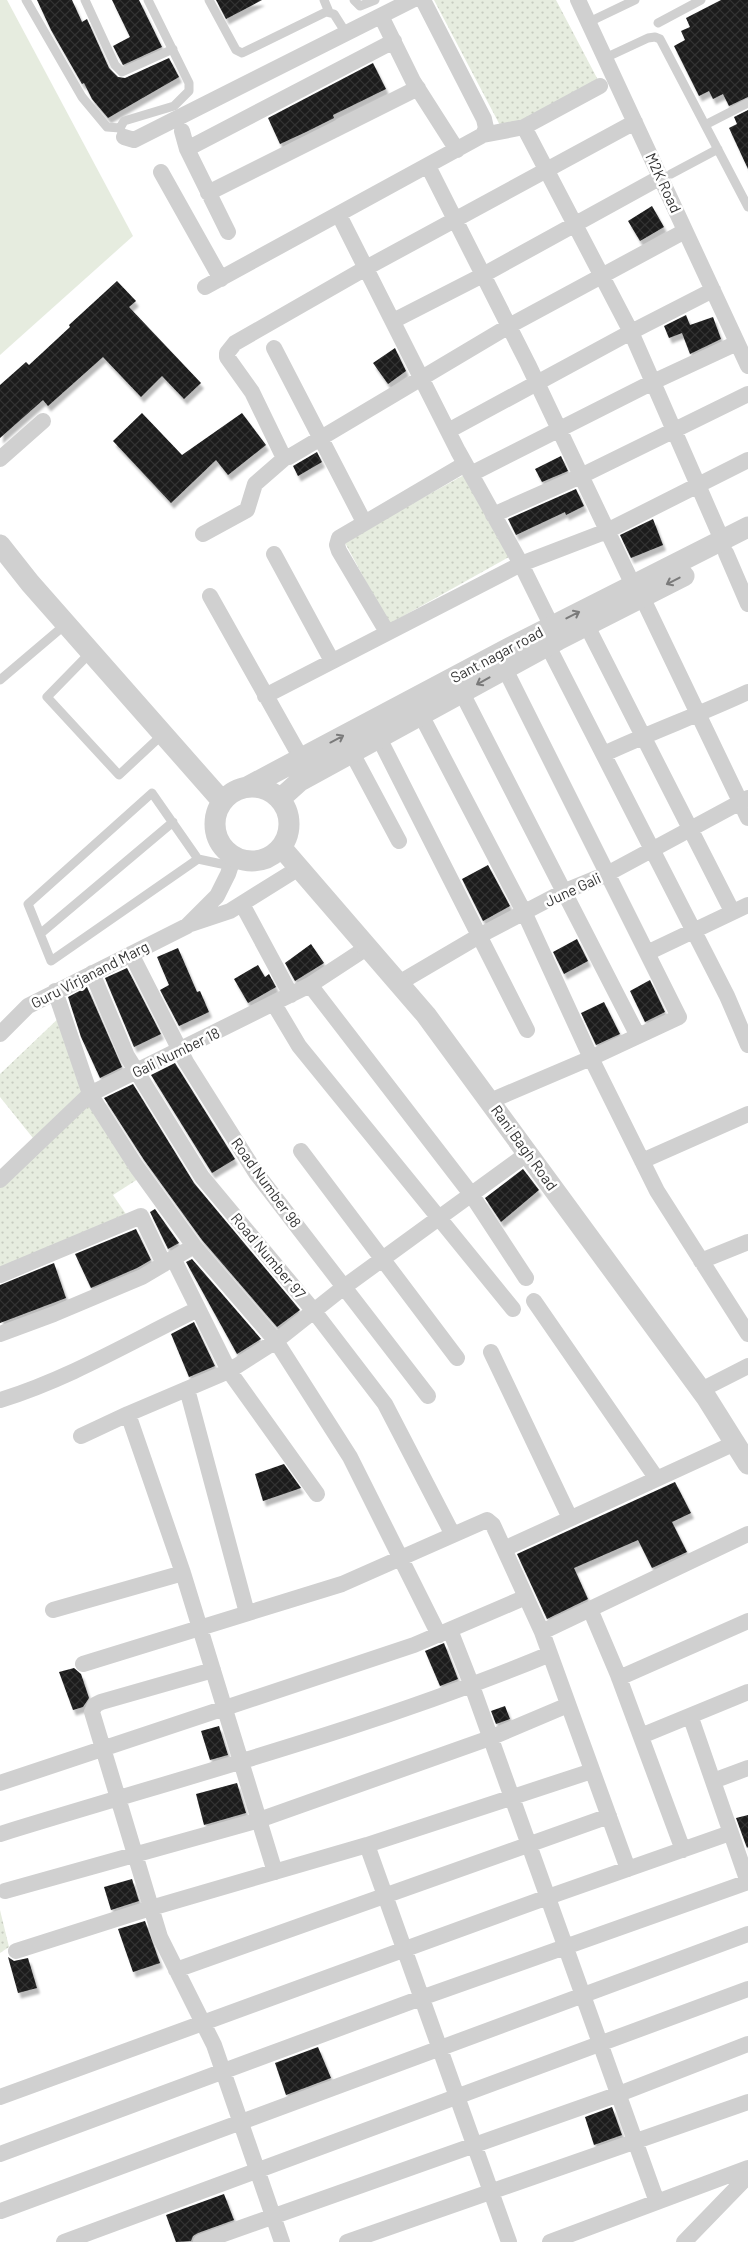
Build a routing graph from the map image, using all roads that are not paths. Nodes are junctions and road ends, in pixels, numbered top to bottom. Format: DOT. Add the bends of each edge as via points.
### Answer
graph roads {
  1 [pos="26,0"];
  2 [pos="85,0"];
  3 [pos="148,0"];
  4 [pos="209,0"];
  5 [pos="324,0"];
  6 [pos="354,0"];
  7 [pos="375,0"];
  8 [pos="412,0"];
  9 [pos="423,0"];
  10 [pos="578,0"];
  11 [pos="702,0"];
  12 [pos="631,1"];
  13 [pos="329,12"];
  14 [pos="381,16"];
  15 [pos="589,22"];
  16 [pos="658,23"];
  17 [pos="346,33"];
  18 [pos="394,41"];
  19 [pos="173,49"];
  20 [pos="605,58"];
  21 [pos="600,86"];
  22 [pos="418,88"];
  23 [pos="748,104"];
  24 [pos="635,122"];
  25 [pos="705,125"];
  26 [pos="524,127"];
  27 [pos="182,130"];
  28 [pos="122,133"];
  29 [pos="482,135"];
  30 [pos="188,149"];
  31 [pos="718,149"];
  32 [pos="457,150"];
  33 [pos="428,166"];
  34 [pos="547,171"];
  35 [pos="161,172"];
  36 [pos="666,176"];
  37 [pos="208,193"];
  38 [pos="748,207"];
  39 [pos="339,215"];
  40 [pos="455,221"];
  41 [pos="574,223"];
  42 [pos="686,231"];
  43 [pos="228,232"];
  44 [pos="366,268"];
  45 [pos="483,275"];
  46 [pos="601,275"];
  47 [pos="221,278"];
  48 [pos="205,287"];
  49 [pos="713,290"];
  50 [pos="393,321"];
  51 [pos="508,326"];
  52 [pos="631,332"];
  53 [pos="743,340"];
  54 [pos="274,348"];
  55 [pos="748,366"];
  56 [pos="422,376"];
  57 [pos="653,382"];
  58 [pos="537,383"];
  59 [pos="748,394"];
  60 [pos="43,421"];
  61 [pos="559,430"];
  62 [pos="674,430"];
  63 [pos="448,431"];
  64 [pos="320,438"];
  65 [pos="286,458"];
  66 [pos="0,459"];
  67 [pos="748,460"];
  68 [pos="468,469"];
  69 [pos="581,476"];
  70 [pos="698,485"];
  71 [pos="493,515"];
  72 [pos="364,522"];
  73 [pos="748,527"];
  74 [pos="607,531"];
  75 [pos="203,534"];
  76 [pos="748,543"];
  77 [pos="0,545"];
  78 [pos="724,547"];
  79 [pos="274,554"];
  80 [pos="520,564"];
  81 [pos="637,591"];
  82 [pos="210,596"];
  83 [pos="748,604"];
  84 [pos="66,624"];
  85 [pos="587,626"];
  86 [pos="388,632"];
  87 [pos="553,637"];
  88 [pos="91,652"];
  89 [pos="332,661"];
  90 [pos="505,670"];
  91 [pos="0,680"];
  92 [pos="748,692"];
  93 [pos="462,693"];
  94 [pos="266,696"];
  95 [pos="421,715"];
  96 [pos="698,715"];
  97 [pos="163,733"];
  98 [pos="643,736"];
  99 [pos="379,738"];
  100 [pos="352,753"];
  101 [pos="604,754"];
  102 [pos="301,758"];
  103 [pos="247,787"];
  104 [pos="280,800"];
  105 [pos="744,800"];
  106 [pos="222,801"];
  107 [pos="748,818"];
  108 [pos="173,822"];
  109 [pos="690,828"];
  110 [pos="400,841"];
  111 [pos="281,847"];
  112 [pos="652,850"];
  113 [pos="198,859"];
  114 [pos="232,861"];
  115 [pos="299,868"];
  116 [pos="608,874"];
  117 [pos="563,892"];
  118 [pos="242,904"];
  119 [pos="748,905"];
  120 [pos="732,911"];
  121 [pos="525,914"];
  122 [pos="187,926"];
  123 [pos="694,930"];
  124 [pos="40,934"];
  125 [pos="479,936"];
  126 [pos="368,947"];
  127 [pos="647,953"];
  128 [pos="132,954"];
  129 [pos="92,973"];
  130 [pos="399,983"];
  131 [pos="310,986"];
  132 [pos="55,991"];
  133 [pos="291,995"];
  134 [pos="274,1004"];
  135 [pos="527,1030"];
  136 [pos="0,1034"];
  137 [pos="638,1036"];
  138 [pos="748,1045"];
  139 [pos="181,1051"];
  140 [pos="592,1058"];
  141 [pos="137,1072"];
  142 [pos="90,1094"];
  143 [pos="490,1101"];
  144 [pos="748,1114"];
  145 [pos="301,1151"];
  146 [pos="528,1153"];
  147 [pos="642,1161"];
  148 [pos="0,1180"];
  149 [pos="471,1194"];
  150 [pos="440,1218"];
  151 [pos="748,1242"];
  152 [pos="194,1246"];
  153 [pos="382,1259"];
  154 [pos="168,1261"];
  155 [pos="701,1261"];
  156 [pos="0,1275"];
  157 [pos="526,1278"];
  158 [pos="344,1287"];
  159 [pos="534,1301"];
  160 [pos="198,1308"];
  161 [pos="313,1310"];
  162 [pos="512,1310"];
  163 [pos="0,1334"];
  164 [pos="748,1334"];
  165 [pos="276,1341"];
  166 [pos="491,1352"];
  167 [pos="457,1358"];
  168 [pos="748,1366"];
  169 [pos="229,1371"];
  170 [pos="187,1389"];
  171 [pos="701,1390"];
  172 [pos="428,1396"];
  173 [pos="0,1400"];
  174 [pos="128,1414"];
  175 [pos="81,1436"];
  176 [pos="735,1443"];
  177 [pos="748,1464"];
  178 [pos="656,1479"];
  179 [pos="317,1494"];
  180 [pos="570,1518"];
  181 [pos="748,1534"];
  182 [pos="453,1535"];
  183 [pos="504,1549"];
  184 [pos="401,1558"];
  185 [pos="183,1573"];
  186 [pos="526,1597"];
  187 [pos="590,1609"];
  188 [pos="52,1610"];
  189 [pos="247,1613"];
  190 [pos="748,1621"];
  191 [pos="200,1628"];
  192 [pos="444,1632"];
  193 [pos="542,1632"];
  194 [pos="550,1654"];
  195 [pos="83,1664"];
  196 [pos="213,1670"];
  197 [pos="619,1678"];
  198 [pos="472,1686"];
  199 [pos="748,1692"];
  200 [pos="568,1706"];
  201 [pos="225,1709"];
  202 [pos="690,1718"];
  203 [pos="641,1736"];
  204 [pos="490,1738"];
  205 [pos="102,1750"];
  206 [pos="242,1762"];
  207 [pos="748,1768"];
  208 [pos="592,1771"];
  209 [pos="713,1781"];
  210 [pos="0,1783"];
  211 [pos="511,1796"];
  212 [pos="117,1798"];
  213 [pos="609,1816"];
  214 [pos="259,1820"];
  215 [pos="730,1833"];
  216 [pos="0,1834"];
  217 [pos="367,1844"];
  218 [pos="529,1845"];
  219 [pos="683,1850"];
  220 [pos="134,1854"];
  221 [pos="628,1869"];
  222 [pos="275,1872"];
  223 [pos="748,1882"];
  224 [pos="5,1891"];
  225 [pos="384,1895"];
  226 [pos="548,1897"];
  227 [pos="151,1908"];
  228 [pos="748,1934"];
  229 [pos="566,1948"];
  230 [pos="403,1950"];
  231 [pos="16,1951"];
  232 [pos="176,1970"];
  233 [pos="748,1989"];
  234 [pos="583,1995"];
  235 [pos="421,1998"];
  236 [pos="202,2023"];
  237 [pos="601,2044"];
  238 [pos="748,2044"];
  239 [pos="439,2048"];
  240 [pos="222,2071"];
  241 [pos="619,2094"];
  242 [pos="0,2096"];
  243 [pos="457,2098"];
  244 [pos="748,2102"];
  245 [pos="240,2122"];
  246 [pos="636,2142"];
  247 [pos="474,2145"];
  248 [pos="0,2154"];
  249 [pos="748,2168"];
  250 [pos="258,2171"];
  251 [pos="748,2176"];
  252 [pos="491,2192"];
  253 [pos="657,2202"];
  254 [pos="1,2211"];
  255 [pos="273,2216"];
  256 [pos="64,2242"];
  257 [pos="201,2242"];
  258 [pos="282,2242"];
  259 [pos="347,2242"];
  260 [pos="509,2242"];
  261 [pos="550,2242"];
  262 [pos="684,2242"];
  1 -- 28 [label="lane" via="82,96 107,127"];
  2 -- 19 [label="lane" via="115,64 122,72"];
  3 -- 19 [label="lane"];
  4 -- 13 [label="lane" via="236,50 242,54"];
  5 -- 13 [label="lane"];
  6 -- 7 [label="lane" via="360,6"];
  8 -- 14 [label="street"];
  9 -- 29 [label="street" via="484,119 486,128"];
  10 -- 15 [label="street, M2K Road"];
  11 -- 16 [label="lane"];
  12 -- 15 [label="lane"];
  13 -- 17 [label="lane"];
  14 -- 17 [label="street"];
  14 -- 18 [label="street"];
  15 -- 20 [label="street, M2K Road"];
  17 -- 28 [label="street" via="134,140"];
  18 -- 22 [label="street"];
  18 -- 30 [label="street"];
  19 -- 28 [label="lane" via="189,82 189,91 174,106 124,121"];
  20 -- 24 [label="street, M2K Road"];
  20 -- 25 [label="lane" via="648,38 660,39"];
  21 -- 26 [label="street"];
  22 -- 32 [label="street"];
  22 -- 37 [label="street"];
  23 -- 25 [label="lane"];
  24 -- 34 [label="street"];
  24 -- 36 [label="street, M2K Road"];
  25 -- 31 [label="lane"];
  26 -- 29 [label="street"];
  26 -- 34 [label="street"];
  27 -- 30 [label="street"];
  29 -- 32 [label="street"];
  30 -- 37 [label="street"];
  31 -- 36 [label="lane"];
  31 -- 38 [label="lane"];
  32 -- 33 [label="street"];
  33 -- 39 [label="street"];
  33 -- 40 [label="street"];
  34 -- 40 [label="street"];
  34 -- 41 [label="street"];
  35 -- 47 [label="street"];
  36 -- 41 [label="street"];
  36 -- 42 [label="street, M2K Road"];
  37 -- 43 [label="street"];
  39 -- 44 [label="street"];
  39 -- 47 [label="street"];
  40 -- 44 [label="street"];
  40 -- 45 [label="street"];
  41 -- 45 [label="street"];
  41 -- 46 [label="street"];
  42 -- 46 [label="street"];
  42 -- 49 [label="street, M2K Road"];
  44 -- 50 [label="street"];
  44 -- 65 [label="street" via="235,343 227,353 230,362 242,374"];
  45 -- 50 [label="street"];
  45 -- 51 [label="street"];
  46 -- 51 [label="street"];
  46 -- 52 [label="street"];
  47 -- 48 [label="street"];
  49 -- 52 [label="street"];
  49 -- 53 [label="street, M2K Road"];
  50 -- 56 [label="street"];
  51 -- 56 [label="street"];
  51 -- 58 [label="street"];
  52 -- 57 [label="street"];
  52 -- 58 [label="street"];
  53 -- 55 [label="street, M2K Road"];
  53 -- 57 [label="street"];
  54 -- 64 [label="street"];
  56 -- 63 [label="street"];
  56 -- 64 [label="street"];
  57 -- 61 [label="street"];
  57 -- 62 [label="street"];
  58 -- 61 [label="street"];
  58 -- 63 [label="street"];
  59 -- 62 [label="street"];
  60 -- 66 [label="street"];
  61 -- 68 [label="street"];
  61 -- 69 [label="street"];
  62 -- 69 [label="street"];
  62 -- 70 [label="street"];
  63 -- 68 [label="street"];
  64 -- 65 [label="street"];
  64 -- 72 [label="street"];
  65 -- 75 [label="street" via="255,484 247,510"];
  67 -- 70 [label="street"];
  68 -- 71 [label="street"];
  68 -- 72 [label="street"];
  69 -- 71 [label="street"];
  69 -- 74 [label="street"];
  70 -- 74 [label="street"];
  70 -- 78 [label="street"];
  71 -- 80 [label="street"];
  72 -- 86 [label="street" via="338,538 337,545"];
  73 -- 78 [label="street, Sant nagar road"];
  74 -- 80 [label="street"];
  74 -- 81 [label="street"];
  76 -- 78 [label="street, Sant nagar road"];
  77 -- 84 [label="street"];
  78 -- 81 [label="street, Sant nagar road"];
  78 -- 83 [label="street"];
  79 -- 89 [label="street"];
  80 -- 86 [label="street"];
  80 -- 87 [label="street"];
  81 -- 85 [label="street, Sant nagar road"];
  87 -- 81 [label="street, Sant nagar road, one-way"];
  81 -- 96 [label="street"];
  82 -- 94 [label="street"];
  84 -- 88 [label="street"];
  84 -- 91 [label="lane"];
  85 -- 87 [label="street, Sant nagar road"];
  85 -- 98 [label="street"];
  86 -- 89 [label="street"];
  87 -- 90 [label="street, Sant nagar road"];
  87 -- 101 [label="street"];
  102 -- 87 [label="street, Sant nagar road, one-way"];
  88 -- 97 [label="street"];
  88 -- 97 [label="lane" via="47,696 119,775"];
  89 -- 94 [label="street"];
  90 -- 93 [label="street, Sant nagar road, one-way"];
  90 -- 116 [label="street"];
  92 -- 96 [label="street"];
  93 -- 95 [label="street, Sant nagar road"];
  93 -- 117 [label="street"];
  94 -- 102 [label="street"];
  95 -- 99 [label="street, Sant nagar road"];
  95 -- 121 [label="street"];
  96 -- 98 [label="street"];
  96 -- 105 [label="street"];
  97 -- 106 [label="street"];
  98 -- 101 [label="street"];
  98 -- 109 [label="street"];
  99 -- 100 [label="street, Sant nagar road"];
  99 -- 125 [label="street"];
  100 -- 104 [label="street, Sant nagar road" via="300,782"];
  100 -- 110 [label="street"];
  101 -- 112 [label="street"];
  102 -- 103 [label="street, Sant nagar road"];
  103 -- 104 [label="street" via="268,790"];
  103 -- 106 [label="street" via="232,792"];
  104 -- 111 [label="street" via="289,820 288,834"];
  105 -- 107 [label="street"];
  105 -- 109 [label="street, June Gali"];
  106 -- 114 [label="street" via="214,828"];
  108 -- 113 [label="lane"];
  108 -- 124 [label="lane"];
  108 -- 124 [label="lane" via="152,793 28,904"];
  109 -- 112 [label="street, June Gali"];
  109 -- 120 [label="street"];
  111 -- 114 [label="street" via="272,855 256,861"];
  111 -- 115 [label="street, Rani Bagh Road"];
  112 -- 116 [label="street, June Gali"];
  112 -- 123 [label="street"];
  113 -- 114 [label="lane" via="211,864"];
  113 -- 124 [label="lane" via="50,961"];
  114 -- 122 [label="street, Guru Virjanand Marg" via="217,896"];
  115 -- 118 [label="street, Guru Virjanand Marg"];
  115 -- 126 [label="street, Rani Bagh Road"];
  116 -- 117 [label="street, June Gali"];
  116 -- 127 [label="street"];
  117 -- 121 [label="street, June Gali"];
  117 -- 137 [label="street"];
  118 -- 122 [label="street, Guru Virjanand Marg"];
  118 -- 133 [label="street"];
  119 -- 120 [label="street"];
  120 -- 123 [label="street"];
  121 -- 125 [label="street, June Gali"];
  121 -- 140 [label="street"];
  122 -- 128 [label="street, Guru Virjanand Marg"];
  123 -- 127 [label="street"];
  123 -- 138 [label="street"];
  125 -- 130 [label="street, June Gali"];
  125 -- 135 [label="street"];
  126 -- 130 [label="street, Rani Bagh Road"];
  126 -- 131 [label="street, Gali Number 18"];
  127 -- 137 [label="street" via="679,1017"];
  128 -- 129 [label="street, Guru Virjanand Marg"];
  128 -- 139 [label="street, Road Number 98"];
  129 -- 132 [label="street, Guru Virjanand Marg"];
  129 -- 141 [label="street, Road Number 97"];
  130 -- 143 [label="street, Rani Bagh Road"];
  131 -- 133 [label="street, Gali Number 18"];
  131 -- 149 [label="street"];
  132 -- 136 [label="street, Guru Virjanand Marg" via="28,1006"];
  132 -- 142 [label="street"];
  133 -- 134 [label="street, Gali Number 18"];
  134 -- 139 [label="street, Gali Number 18"];
  134 -- 150 [label="street" via="299,1046"];
  137 -- 140 [label="street"];
  139 -- 141 [label="street, Gali Number 18"];
  139 -- 158 [label="street, Road Number 98" via="256,1173"];
  140 -- 143 [label="street"];
  140 -- 147 [label="street"];
  141 -- 142 [label="street, Gali Number 18"];
  141 -- 161 [label="street, Road Number 97" via="202,1177"];
  142 -- 148 [label="street, Gali Number 18"];
  142 -- 152 [label="street" via="136,1166"];
  143 -- 146 [label="street, Rani Bagh Road"];
  144 -- 147 [label="street"];
  145 -- 153 [label="street"];
  146 -- 149 [label="street"];
  146 -- 171 [label="street, Rani Bagh Road"];
  147 -- 155 [label="street"];
  149 -- 150 [label="street"];
  149 -- 157 [label="street"];
  150 -- 153 [label="street"];
  150 -- 162 [label="street"];
  151 -- 155 [label="street"];
  152 -- 154 [label="street"];
  152 -- 165 [label="street"];
  153 -- 158 [label="street"];
  153 -- 167 [label="street"];
  154 -- 156 [label="street" via="141,1216"];
  154 -- 160 [label="street"];
  154 -- 163 [label="street" via="124,1284"];
  155 -- 164 [label="street"];
  158 -- 161 [label="street"];
  158 -- 172 [label="street, Road Number 98"];
  159 -- 178 [label="street"];
  160 -- 169 [label="street"];
  160 -- 173 [label="street" via="69,1372"];
  161 -- 165 [label="street"];
  161 -- 182 [label="street, Road Number 97" via="385,1404"];
  165 -- 169 [label="street"];
  165 -- 184 [label="street" via="350,1457"];
  166 -- 180 [label="street"];
  168 -- 171 [label="street"];
  169 -- 170 [label="street"];
  169 -- 179 [label="street"];
  170 -- 174 [label="street"];
  170 -- 189 [label="street"];
  171 -- 176 [label="street, Rani Bagh Road"];
  174 -- 175 [label="street"];
  174 -- 185 [label="street"];
  176 -- 177 [label="street, Rani Bagh Road"];
  176 -- 178 [label="street"];
  178 -- 180 [label="street"];
  180 -- 183 [label="street"];
  181 -- 187 [label="street"];
  182 -- 183 [label="street" via="487,1520 493,1525"];
  182 -- 184 [label="street"];
  183 -- 186 [label="street"];
  184 -- 189 [label="street" via="342,1584"];
  184 -- 192 [label="street"];
  185 -- 188 [label="street"];
  185 -- 191 [label="street"];
  186 -- 192 [label="street"];
  186 -- 193 [label="street"];
  187 -- 193 [label="street"];
  187 -- 197 [label="street"];
  189 -- 191 [label="street"];
  190 -- 197 [label="street"];
  191 -- 195 [label="street"];
  191 -- 196 [label="street"];
  192 -- 198 [label="street"];
  192 -- 201 [label="street" via="414,1646"];
  193 -- 194 [label="street"];
  194 -- 198 [label="street"];
  194 -- 200 [label="street"];
  196 -- 201 [label="street"];
  196 -- 205 [label="street" via="95,1705 92,1712"];
  197 -- 203 [label="street"];
  198 -- 204 [label="street"];
  198 -- 206 [label="street"];
  199 -- 202 [label="street"];
  200 -- 204 [label="street"];
  200 -- 208 [label="street"];
  201 -- 205 [label="street"];
  201 -- 206 [label="street"];
  202 -- 203 [label="street"];
  202 -- 209 [label="street"];
  203 -- 219 [label="street"];
  204 -- 211 [label="street"];
  204 -- 214 [label="street"];
  205 -- 210 [label="street"];
  205 -- 212 [label="street"];
  206 -- 212 [label="street"];
  206 -- 214 [label="street"];
  207 -- 209 [label="street"];
  208 -- 211 [label="street"];
  208 -- 213 [label="street"];
  209 -- 215 [label="street"];
  211 -- 217 [label="street"];
  211 -- 218 [label="street"];
  212 -- 216 [label="street"];
  212 -- 220 [label="street"];
  213 -- 218 [label="street"];
  213 -- 221 [label="street"];
  214 -- 220 [label="street"];
  214 -- 222 [label="street"];
  215 -- 219 [label="street"];
  215 -- 223 [label="street"];
  217 -- 222 [label="street"];
  217 -- 225 [label="street"];
  218 -- 225 [label="street"];
  218 -- 226 [label="street"];
  219 -- 221 [label="street"];
  220 -- 224 [label="street"];
  220 -- 227 [label="street"];
  221 -- 226 [label="street"];
  222 -- 227 [label="street"];
  223 -- 229 [label="street"];
  225 -- 230 [label="street"];
  225 -- 232 [label="street"];
  226 -- 229 [label="street"];
  226 -- 230 [label="street"];
  227 -- 231 [label="street"];
  227 -- 232 [label="street"];
  228 -- 234 [label="street"];
  229 -- 234 [label="street"];
  229 -- 235 [label="street"];
  230 -- 235 [label="street"];
  230 -- 236 [label="street"];
  232 -- 236 [label="street"];
  233 -- 237 [label="street"];
  234 -- 237 [label="street"];
  234 -- 239 [label="street"];
  235 -- 239 [label="street"];
  235 -- 240 [label="street"];
  236 -- 240 [label="street" via="214,2045"];
  236 -- 242 [label="street"];
  237 -- 241 [label="street"];
  237 -- 243 [label="street"];
  238 -- 241 [label="street"];
  239 -- 243 [label="street"];
  239 -- 245 [label="street"];
  240 -- 245 [label="street"];
  240 -- 248 [label="street"];
  241 -- 246 [label="street"];
  241 -- 247 [label="street"];
  243 -- 247 [label="street"];
  243 -- 250 [label="street"];
  244 -- 246 [label="street"];
  245 -- 250 [label="street"];
  245 -- 254 [label="street"];
  246 -- 252 [label="street"];
  246 -- 253 [label="street"];
  247 -- 252 [label="street"];
  247 -- 255 [label="street"];
  249 -- 253 [label="street"];
  250 -- 255 [label="street"];
  250 -- 256 [label="street"];
  251 -- 262 [label="street"];
  252 -- 259 [label="street"];
  252 -- 260 [label="street"];
  253 -- 261 [label="street"];
  255 -- 257 [label="street"];
  255 -- 258 [label="street"];
}
